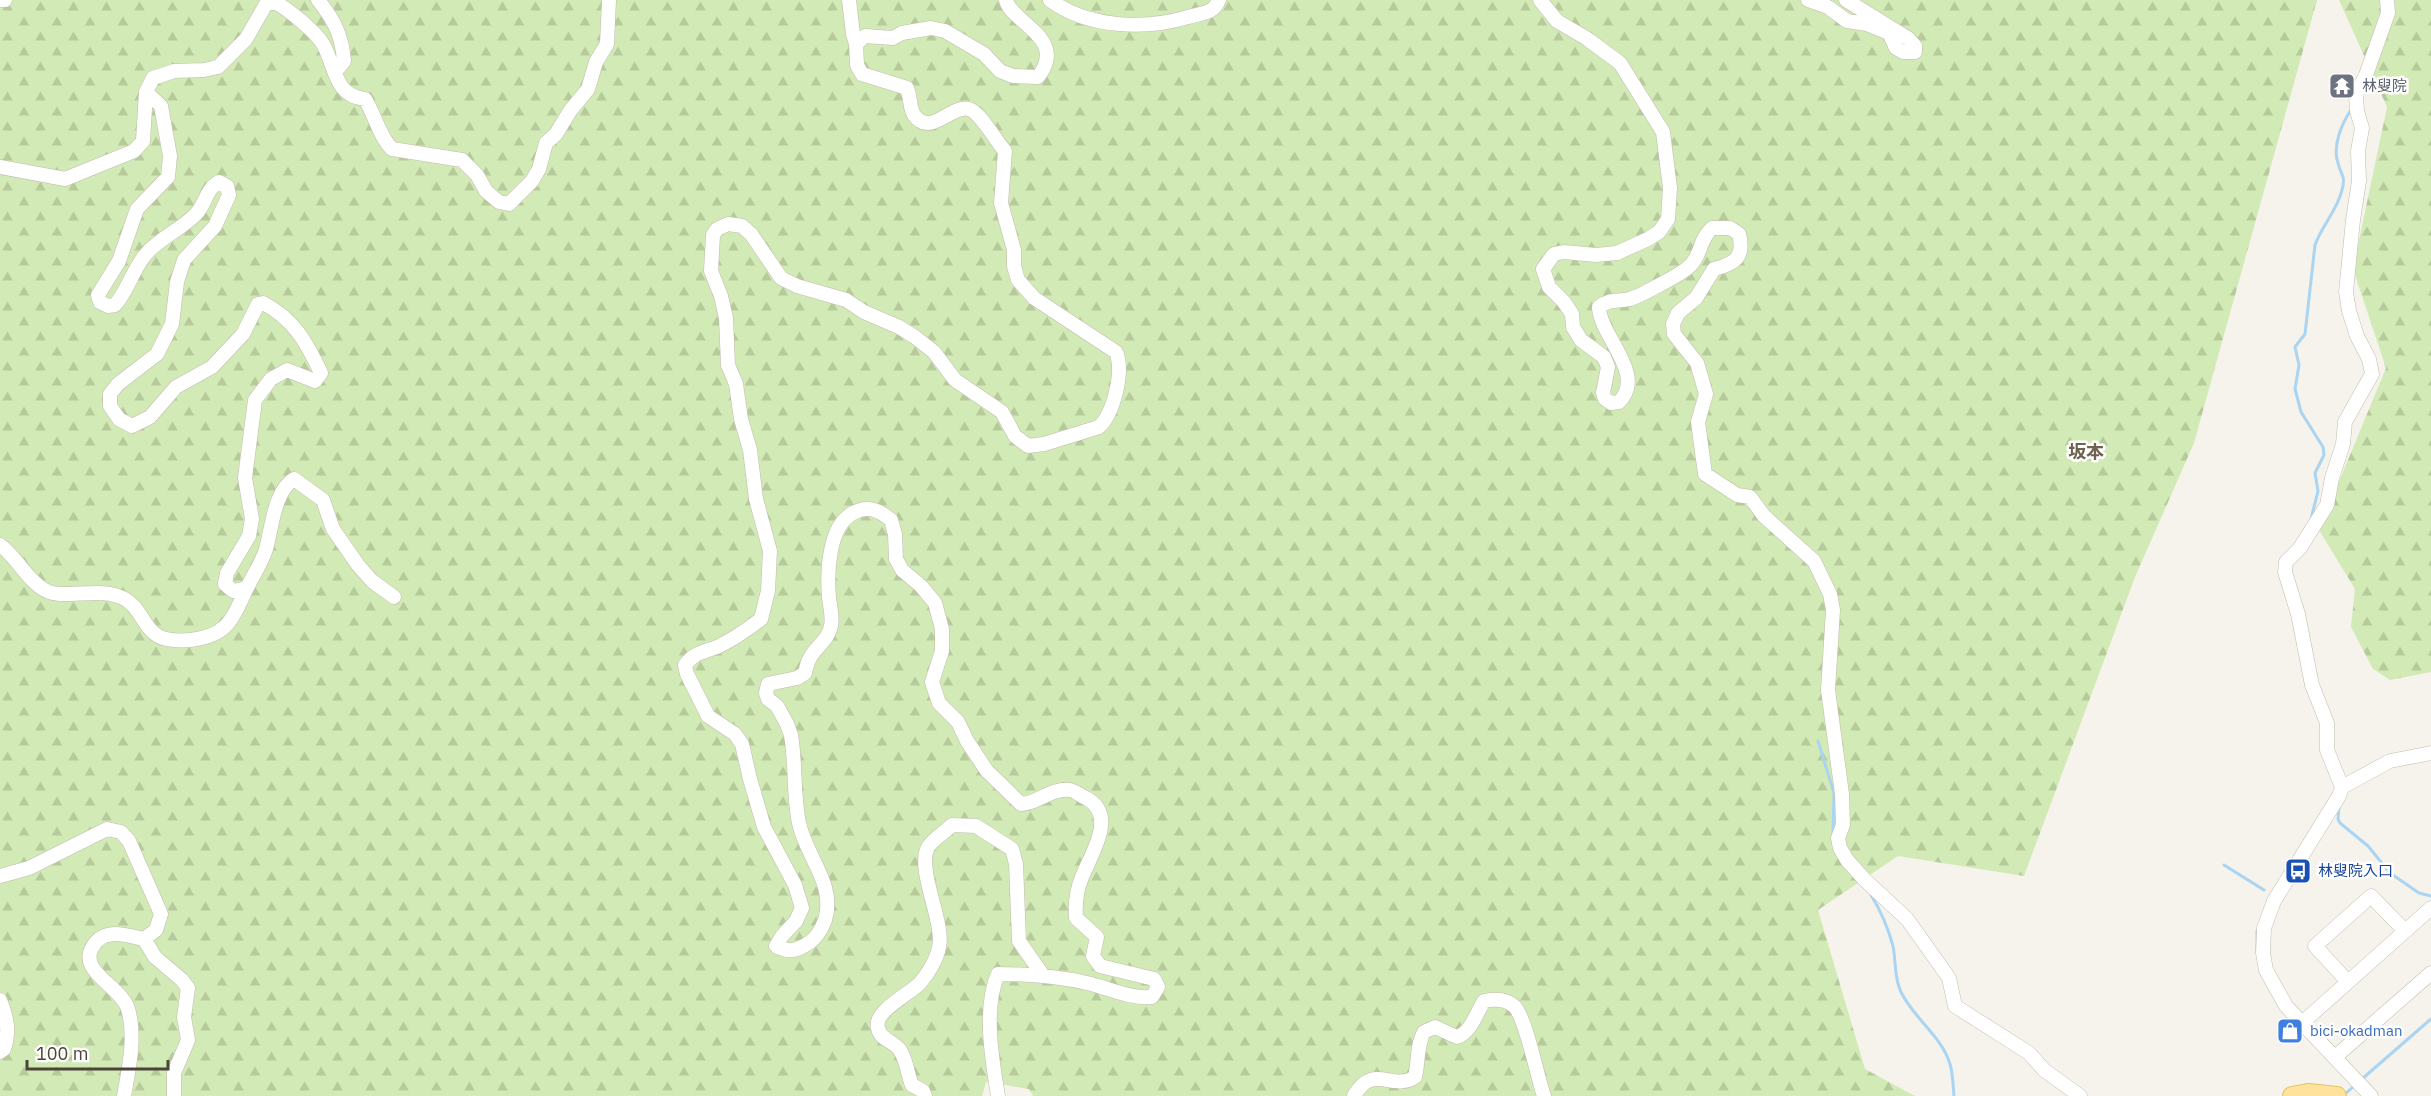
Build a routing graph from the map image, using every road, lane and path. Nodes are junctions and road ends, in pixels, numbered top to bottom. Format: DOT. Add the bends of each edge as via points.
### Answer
graph roads {
  1 [pos="0,0"];
  2 [pos="5,0"];
  3 [pos="318,0"];
  4 [pos="609,0"];
  5 [pos="849,0"];
  6 [pos="1006,0"];
  7 [pos="1050,0"];
  8 [pos="1219,0"];
  9 [pos="1540,0"];
  10 [pos="1808,0"];
  11 [pos="1846,0"];
  12 [pos="2387,0"];
  13 [pos="856,44"];
  14 [pos="335,72"];
  15 [pos="146,92"];
  16 [pos="0,167"];
  17 [pos="0,545"];
  18 [pos="247,588"];
  19 [pos="394,597"];
  20 [pos="2425,754"];
  21 [pos="2431,766"];
  22 [pos="2342,787"];
  23 [pos="0,876"];
  24 [pos="2431,908"];
  25 [pos="2405,932"];
  26 [pos="144,939"];
  27 [pos="2431,973"];
  28 [pos="1042,974"];
  29 [pos="2348,982"];
  30 [pos="0,1000"];
  31 [pos="2302,1023"];
  32 [pos="0,1052"];
  33 [pos="2335,1057"];
  34 [pos="2363,1087"];
  35 [pos="124,1096"];
  36 [pos="174,1096"];
  37 [pos="925,1096"];
  38 [pos="998,1096"];
  39 [pos="1354,1096"];
  40 [pos="1544,1096"];
  41 [pos="2080,1096"];
  42 [pos="2292,1096"];
  43 [pos="2335,1096"];
  1 -- 2 [label="street"];
  3 -- 14 [label="street" via="334,20 343,46 344,61"];
  4 -- 14 [label="street" via="607,44 596,62 588,89 546,143 532,181 509,204 499,202 486,191 462,160 392,149 365,99 352,98"];
  5 -- 13 [label="street"];
  6 -- 13 [label="street" via="1045,46 1047,57 1038,77 1000,71 964,41 931,28 893,38 865,36"];
  7 -- 8 [label="street" via="1081,17 1148,25 1204,14"];
  9 -- 41 [label="street" via="1557,21 1620,63 1663,132 1670,188 1668,219 1659,232 1617,253 1554,254 1543,269 1549,287 1572,314 1572,327 1581,340 1604,357 1608,367 1605,399 1619,402 1628,386 1625,364 1600,319 1599,307 1608,300 1631,299 1685,270 1698,257 1703,236 1712,228 1730,228 1739,234 1742,244 1732,265 1714,269 1672,324 1674,334 1696,363 1706,394 1698,422 1705,474 1737,495 1750,497 1764,516 1814,561 1830,594 1833,610 1828,690 1842,794 1840,848 1864,880 1907,919 1949,978 1955,1006 2029,1053 2044,1070"];
  10 -- 11 [label="street" via="1828,7 1847,21 1889,33 1896,48 1915,52 1909,39"];
  12 -- 22 [label="street" via="2388,13 2356,95 2362,128 2346,292 2372,374 2345,422 2327,505 2300,548 2286,562 2285,572 2313,685 2327,723 2326,750"];
  13 -- 28 [label="street" via="857,65 862,74 907,88 915,116 923,122 932,123 958,108 968,108 977,112 1005,151 1001,203 1018,280 1034,298 1116,352 1120,362 1112,410 1099,427 1028,446 1015,436 1002,412 955,380 934,351 915,337 846,300 781,278 742,226 728,224 717,229 713,235 711,271 726,318 728,365 736,384 756,499 770,551 768,591 761,619 715,648 691,657 685,665 708,716 735,734 742,744 764,827 795,885 802,908 776,946 787,952 799,950 823,926 828,893 800,828 791,735 766,693 768,684 805,673 810,656 827,638 832,624 829,555 841,525 850,514 862,509 872,508 891,520 896,559 935,603 938,612 942,651 932,682 939,703 958,722 987,771 1021,804 1047,793 1071,790 1093,802 1101,815 1099,839 1074,902 1076,918 1097,937 1093,956 1100,966 1154,979 1158,987 1152,997 1139,998"];
  14 -- 15 [label="street" via="316,34 274,2 266,4 246,39 218,67 174,71 153,78"];
  15 -- 16 [label="street" via="143,141 134,151 65,179"];
  15 -- 18 [label="street" via="161,106 170,156 168,177 137,209 118,261 98,295 100,302 115,305 144,256 161,238 186,224 199,211 210,187 219,182 227,186 229,195 215,226 184,260 172,324 157,354 118,384 110,394 110,406 119,419 132,426 150,417 176,387 212,368 243,334 258,304 263,303 290,320 321,373 315,381 286,370 271,379 255,400 245,478 252,519 249,537 227,573 225,584 233,591"];
  17 -- 18 [label="street" via="37,584 50,592 108,593 123,598 133,604 150,631 165,639 189,640 211,635 228,623"];
  18 -- 19 [label="street" via="265,553 279,500 294,479 323,500 333,529 358,566"];
  20 -- 21 [label="street"];
  20 -- 22 [label="street" via="2390,761"];
  22 -- 31 [label="street" via="2274,901 2264,928 2266,970 2286,1006"];
  23 -- 26 [label="street" via="29,868 107,829 121,832 129,841 162,914 156,930"];
  24 -- 25 [label="street"];
  25 -- 29 [label="street"];
  25 -- 29 [label="street" via="2371,896 2323,938 2315,946"];
  26 -- 35 [label="street" via="116,933 98,939 90,949 89,960 94,970 127,1006 131,1050"];
  26 -- 36 [label="street" via="155,957 188,988 184,1017 188,1040 174,1073"];
  27 -- 33 [label="street"];
  28 -- 37 [label="street" via="1018,941 1016,864 1012,849 976,826 952,825 928,847 925,862 940,945 919,984 887,1009 877,1028 883,1038 896,1045 912,1084"];
  28 -- 38 [label="street" via="998,974 992,986 990,1043"];
  29 -- 31 [label="street"];
  30 -- 32 [label="street" via="7,1018 8,1038"];
  31 -- 33 [label="street"];
  33 -- 34 [label="street"];
  39 -- 40 [label="street" via="1365,1083 1377,1077 1404,1081 1415,1077 1418,1045 1424,1032 1435,1028 1457,1037 1463,1035 1484,1001 1493,999 1509,1002 1521,1016"];
  42 -- 43 [label="main road"];
}
